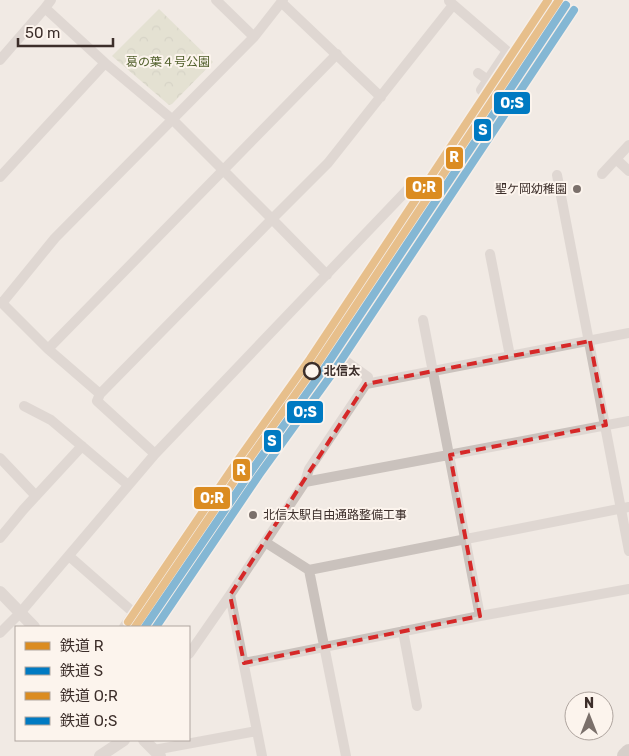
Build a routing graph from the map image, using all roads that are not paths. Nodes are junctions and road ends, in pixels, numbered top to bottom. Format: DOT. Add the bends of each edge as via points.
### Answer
graph roads {
  1 [pos="216,0"];
  2 [pos="282,1"];
  3 [pos="451,2"];
  4 [pos="48,4"];
  5 [pos="254,37"];
  6 [pos="337,54"];
  7 [pos="0,60"];
  8 [pos="105,63"];
  9 [pos="478,73"];
  10 [pos="488,80"];
  11 [pos="480,90"];
  12 [pos="381,97"];
  13 [pos="173,120"];
  14 [pos="629,145"];
  15 [pos="616,159"];
  16 [pos="224,169"];
  17 [pos="629,171"];
  18 [pos="602,174"];
  19 [pos="557,175"];
  20 [pos="0,177"];
  21 [pos="412,186"];
  22 [pos="272,219"];
  23 [pos="490,254"];
  24 [pos="327,274"];
  25 [pos="1,302"];
  26 [pos="423,320"];
  27 [pos="629,333"];
  28 [pos="590,341"];
  29 [pos="48,349"];
  30 [pos="510,356"];
  31 [pos="343,359"];
  32 [pos="433,371"];
  33 [pos="366,384"];
  34 [pos="100,394"];
  35 [pos="24,406"];
  36 [pos="629,421"];
  37 [pos="606,425"];
  38 [pos="82,446"];
  39 [pos="155,454"];
  40 [pos="450,455"];
  41 [pos="0,458"];
  42 [pos="305,482"];
  43 [pos="128,485"];
  44 [pos="36,496"];
  45 [pos="210,501"];
  46 [pos="625,508"];
  47 [pos="2,531"];
  48 [pos="466,539"];
  49 [pos="266,542"];
  50 [pos="629,551"];
  51 [pos="69,556"];
  52 [pos="310,570"];
  53 [pos="629,589"];
  54 [pos="0,592"];
  55 [pos="230,595"];
  56 [pos="134,613"];
  57 [pos="20,614"];
  58 [pos="480,616"];
  59 [pos="33,626"];
  60 [pos="125,626"];
  61 [pos="404,631"];
  62 [pos="0,633"];
  63 [pos="323,647"];
  64 [pos="190,653"];
  65 [pos="244,663"];
  66 [pos="417,706"];
  67 [pos="257,731"];
  68 [pos="122,741"];
  69 [pos="145,741"];
  70 [pos="629,752"];
  71 [pos="157,753"];
  72 [pos="100,756"];
  73 [pos="262,756"];
  74 [pos="346,756"];
  75 [pos="625,756"];
  1 -- 5 [label="street"];
  2 -- 5 [label="street"];
  2 -- 6 [label="street"];
  3 -- 10 [label="street" via="507,51"];
  3 -- 12 [label="street"];
  4 -- 7 [label="street"];
  4 -- 8 [label="street"];
  5 -- 13 [label="street"];
  6 -- 12 [label="street"];
  6 -- 16 [label="street"];
  8 -- 13 [label="street"];
  8 -- 20 [label="street"];
  9 -- 10 [label="street"];
  10 -- 11 [label="street"];
  12 -- 22 [label="street" via="328,163"];
  13 -- 16 [label="street"];
  13 -- 25 [label="street" via="55,238"];
  14 -- 15 [label="street"];
  15 -- 17 [label="street"];
  15 -- 18 [label="street"];
  16 -- 22 [label="street"];
  16 -- 29 [label="street"];
  19 -- 28 [label="street"];
  21 -- 24 [label="street"];
  22 -- 24 [label="street"];
  22 -- 34 [label="street"];
  23 -- 30 [label="street"];
  24 -- 39 [label="street"];
  25 -- 29 [label="street"];
  26 -- 32 [label="street"];
  27 -- 28 [label="street"];
  28 -- 30 [label="street"];
  28 -- 37 [label="street"];
  29 -- 34 [label="street"];
  30 -- 32 [label="street"];
  31 -- 33 [label="street" via="368,377"];
  32 -- 33 [label="street"];
  32 -- 40 [label="street"];
  33 -- 42 [label="street" via="309,469"];
  34 -- 39 [label="street" via="98,401"];
  35 -- 38 [label="street" via="51,420"];
  36 -- 37 [label="street"];
  37 -- 40 [label="street"];
  37 -- 46 [label="street"];
  38 -- 43 [label="street"];
  38 -- 44 [label="street"];
  39 -- 43 [label="street"];
  40 -- 42 [label="street"];
  40 -- 48 [label="street"];
  41 -- 44 [label="street"];
  42 -- 49 [label="street"];
  43 -- 51 [label="street"];
  44 -- 47 [label="street"];
  45 -- 56 [label="street"];
  46 -- 48 [label="street"];
  46 -- 50 [label="street"];
  48 -- 52 [label="street"];
  48 -- 58 [label="street"];
  49 -- 52 [label="street"];
  49 -- 55 [label="street"];
  51 -- 56 [label="street"];
  51 -- 57 [label="street"];
  52 -- 63 [label="street"];
  53 -- 58 [label="street"];
  54 -- 57 [label="street"];
  55 -- 64 [label="street"];
  55 -- 65 [label="street"];
  56 -- 60 [label="street"];
  57 -- 59 [label="street"];
  57 -- 62 [label="street"];
  58 -- 61 [label="street"];
  61 -- 63 [label="street"];
  61 -- 66 [label="street"];
  63 -- 65 [label="street"];
  63 -- 74 [label="street"];
  65 -- 67 [label="street"];
  67 -- 71 [label="street"];
  67 -- 73 [label="street"];
  68 -- 72 [label="street"];
  69 -- 71 [label="street"];
  70 -- 75 [label="main road"];
}
